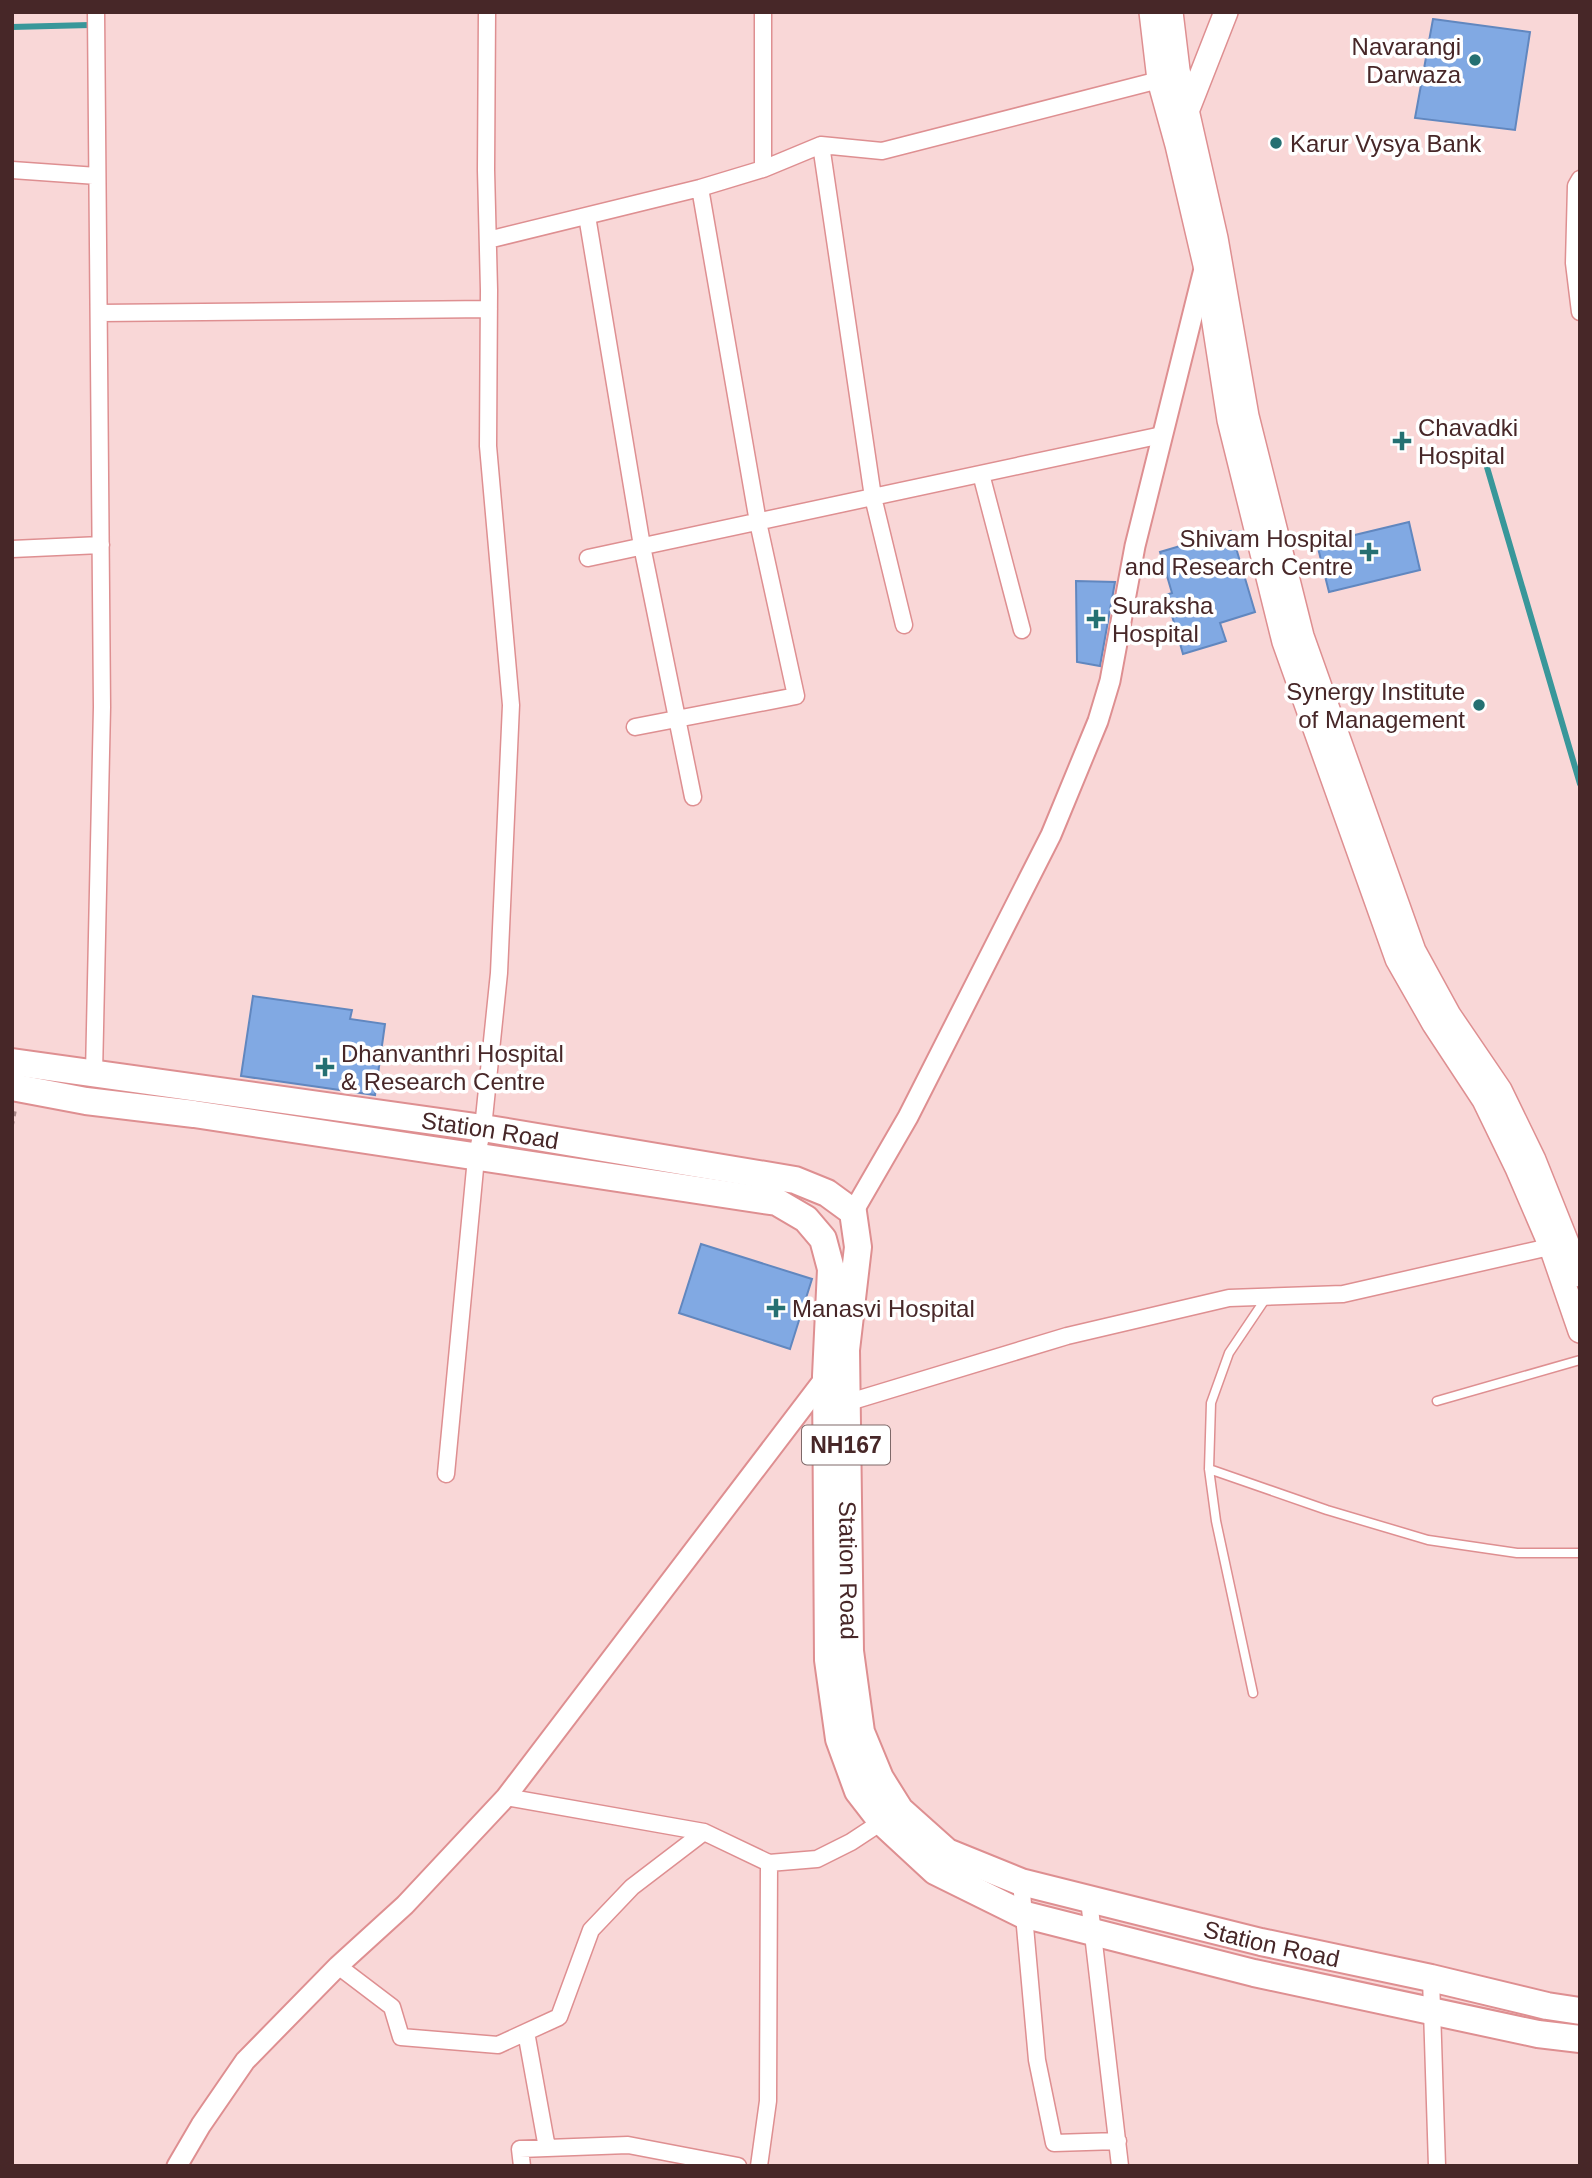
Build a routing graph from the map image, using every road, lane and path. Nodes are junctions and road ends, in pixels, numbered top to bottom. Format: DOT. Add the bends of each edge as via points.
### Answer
graph roads {
  1 [pos="96,12"];
  2 [pos="487,12"];
  3 [pos="763,12"];
  4 [pos="1151,12"];
  5 [pos="1171,12"];
  6 [pos="1226,12"];
  7 [pos="1168,75"];
  8 [pos="1187,111"];
  9 [pos="821,145"];
  10 [pos="1177,145"];
  11 [pos="762,169"];
  12 [pos="12,170"];
  13 [pos="97,176"];
  14 [pos="1580,179"];
  15 [pos="700,188"];
  16 [pos="587,216"];
  17 [pos="1216,238"];
  18 [pos="488,240"];
  19 [pos="1205,264"];
  20 [pos="489,309"];
  21 [pos="1580,312"];
  22 [pos="99,313"];
  23 [pos="1162,435"];
  24 [pos="981,474"];
  25 [pos="873,497"];
  26 [pos="758,522"];
  27 [pos="101,545"];
  28 [pos="642,546"];
  29 [pos="12,549"];
  30 [pos="588,558"];
  31 [pos="904,625"];
  32 [pos="1022,630"];
  33 [pos="677,720"];
  34 [pos="635,727"];
  35 [pos="694,797"];
  36 [pos="1441,1019"];
  37 [pos="12,1062"];
  38 [pos="94,1074"];
  39 [pos="12,1087"];
  40 [pos="483,1128"];
  41 [pos="476,1158"];
  42 [pos="853,1212"];
  43 [pos="1560,1244"];
  44 [pos="1580,1275"];
  45 [pos="1268,1295"];
  46 [pos="1580,1331"];
  47 [pos="846,1350"];
  48 [pos="1580,1360"];
  49 [pos="826,1376"];
  50 [pos="1437,1401"];
  51 [pos="845,1403"];
  52 [pos="1209,1469"];
  53 [pos="446,1474"];
  54 [pos="1580,1553"];
  55 [pos="1253,1693"];
  56 [pos="506,1797"];
  57 [pos="891,1816"];
  58 [pos="704,1832"];
  59 [pos="769,1863"];
  60 [pos="1021,1882"];
  61 [pos="1088,1900"];
  62 [pos="1022,1914"];
  63 [pos="1093,1933"];
  64 [pos="338,1966"];
  65 [pos="1431,1978"];
  66 [pos="1432,2010"];
  67 [pos="1580,2011"];
  68 [pos="526,2032"];
  69 [pos="1580,2039"];
  70 [pos="1118,2141"];
  71 [pos="547,2148"];
  72 [pos="177,2166"];
  73 [pos="522,2166"];
  74 [pos="738,2166"];
  75 [pos="759,2166"];
  76 [pos="1120,2166"];
  77 [pos="1437,2166"];
  1 -- 13 [label="street"];
  2 -- 18 [label="street"];
  3 -- 11 [label="street"];
  4 -- 7 [label="main road"];
  5 -- 7 [label="main road"];
  6 -- 8 [label="main road"];
  7 -- 8 [label="main road"];
  7 -- 9 [label="street" via="882,151"];
  7 -- 10 [label="main road"];
  8 -- 10 [label="main road"];
  8 -- 17 [label="main road"];
  9 -- 11 [label="street"];
  9 -- 25 [label="street"];
  10 -- 19 [label="main road"];
  11 -- 15 [label="street"];
  12 -- 13 [label="street"];
  13 -- 22 [label="street"];
  14 -- 21 [label="street" via="1574,263"];
  15 -- 16 [label="street"];
  15 -- 26 [label="street"];
  16 -- 18 [label="street"];
  16 -- 28 [label="street"];
  17 -- 19 [label="street"];
  17 -- 36 [label="main road" via="1247,416 1302,636"];
  18 -- 20 [label="street"];
  19 -- 23 [label="street"];
  19 -- 36 [label="main road" via="1229,420 1284,642 1397,959"];
  20 -- 22 [label="street"];
  20 -- 40 [label="street" via="488,446 511,705 499,973"];
  22 -- 27 [label="street"];
  23 -- 24 [label="street"];
  23 -- 42 [label="street" via="1098,721 1051,835 908,1117"];
  24 -- 25 [label="street"];
  24 -- 32 [label="street"];
  25 -- 26 [label="street"];
  25 -- 31 [label="street"];
  26 -- 28 [label="street"];
  26 -- 33 [label="street" via="796,696"];
  27 -- 29 [label="street"];
  27 -- 38 [label="street"];
  28 -- 30 [label="street"];
  28 -- 33 [label="street"];
  33 -- 34 [label="street"];
  33 -- 35 [label="street"];
  36 -- 43 [label="main road"];
  37 -- 38 [label="highway, Station Road"];
  38 -- 40 [label="highway, Station Road"];
  39 -- 41 [label="highway, Station Road / NH167"];
  40 -- 41 [label="street"];
  40 -- 42 [label="highway, Station Road" via="795,1180 827,1193"];
  41 -- 49 [label="highway, Station Road / NH167" via="777,1202 806,1219 823,1240 831,1269"];
  41 -- 53 [label="street"];
  42 -- 47 [label="highway, Station Road / NH167" via="859,1247"];
  43 -- 44 [label="main road"];
  43 -- 45 [label="street" via="1343,1294"];
  43 -- 46 [label="main road"];
  45 -- 51 [label="street" via="1228,1298 1066,1336"];
  45 -- 52 [label="lane" via="1229,1353 1211,1403"];
  47 -- 49 [label="street"];
  47 -- 51 [label="highway, Station Road / NH167"];
  48 -- 50 [label="lane"];
  49 -- 56 [label="street"];
  49 -- 57 [label="highway, Station Road / NH167" via="828,1660 839,1739 858,1791"];
  51 -- 57 [label="highway, Station Road / NH167" via="850,1651 861,1732"];
  52 -- 54 [label="lane" via="1428,1540 1517,1553"];
  52 -- 55 [label="lane"];
  56 -- 58 [label="street"];
  56 -- 64 [label="street" via="405,1905"];
  57 -- 59 [label="street" via="817,1858"];
  57 -- 60 [label="highway, Station Road / NH167" via="947,1852"];
  57 -- 62 [label="highway, Station Road / NH167" via="935,1871"];
  58 -- 59 [label="street"];
  58 -- 68 [label="street" via="632,1887 591,1930 559,2017"];
  59 -- 75 [label="street" via="768,2101"];
  60 -- 61 [label="highway, Station Road / NH167"];
  60 -- 62 [label="street"];
  61 -- 63 [label="street"];
  61 -- 65 [label="highway, Station Road / NH167"];
  62 -- 63 [label="highway, Station Road / NH167"];
  62 -- 70 [label="street" via="1037,2060 1054,2143"];
  63 -- 66 [label="highway, Station Road / NH167"];
  63 -- 70 [label="street"];
  64 -- 68 [label="street" via="392,2007 401,2037 498,2045"];
  64 -- 72 [label="street" via="245,2061"];
  65 -- 66 [label="street"];
  65 -- 67 [label="highway, Station Road / NH167"];
  66 -- 69 [label="highway, Station Road / NH167"];
  66 -- 77 [label="street"];
  68 -- 71 [label="street"];
  70 -- 76 [label="street"];
  71 -- 73 [label="street" via="520,2149"];
  71 -- 74 [label="street" via="628,2145"];
}
